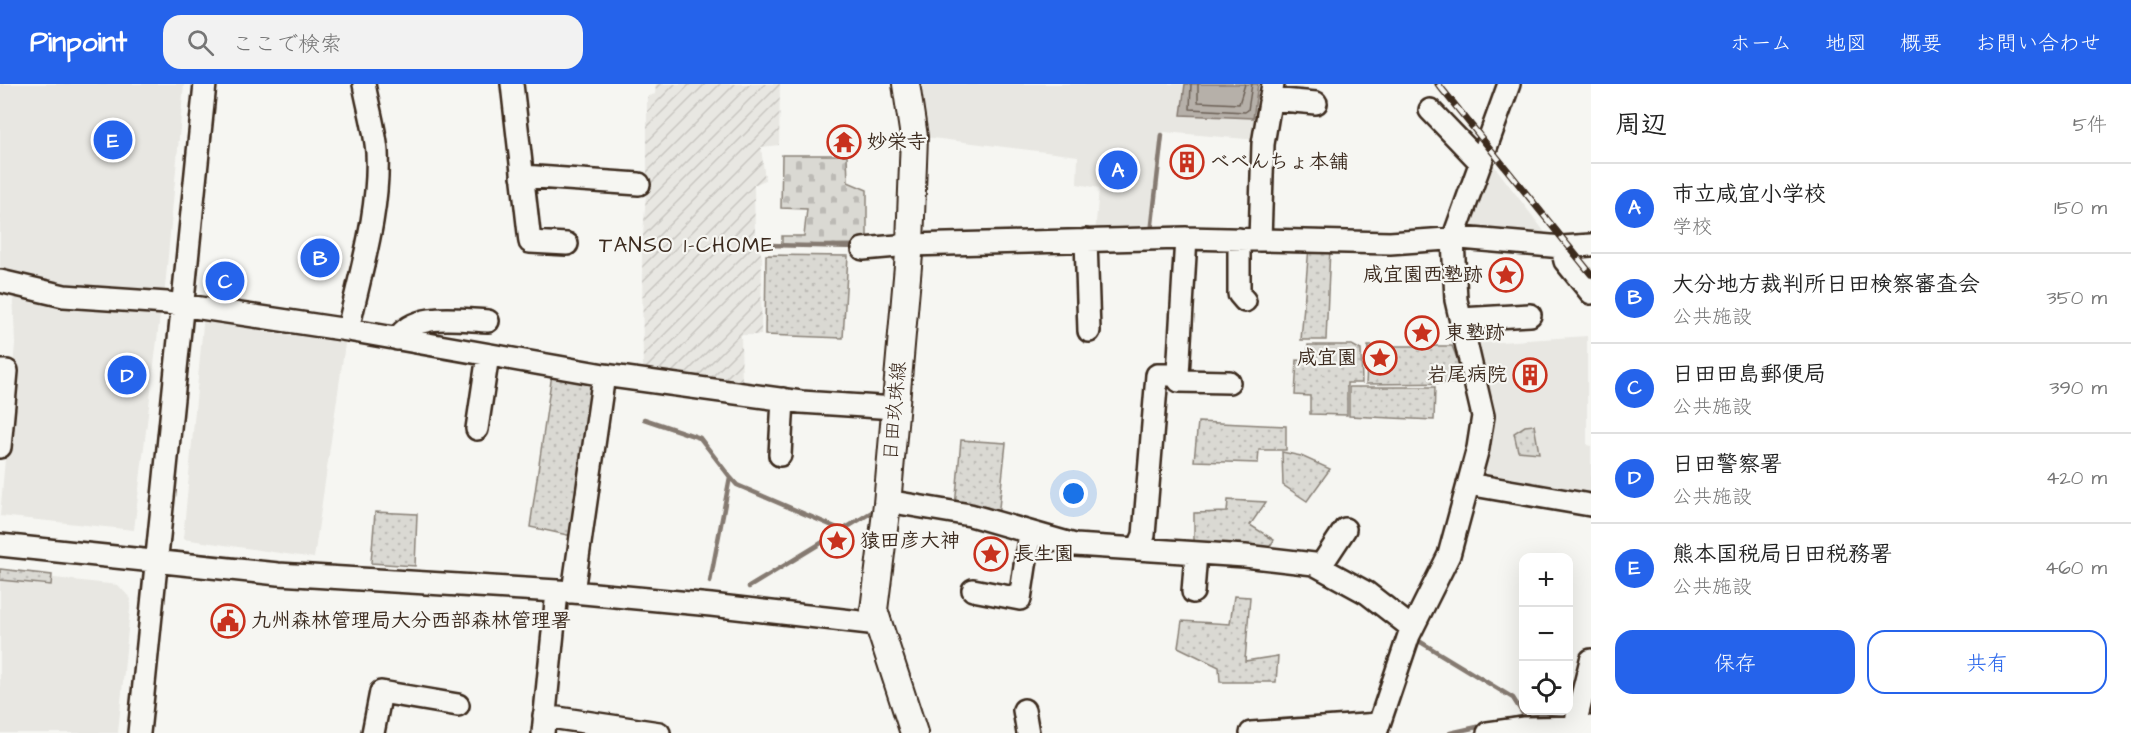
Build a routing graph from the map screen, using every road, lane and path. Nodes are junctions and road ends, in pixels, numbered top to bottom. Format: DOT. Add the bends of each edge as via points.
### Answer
graph roads {
  1 [pos="205,84"];
  2 [pos="363,84"];
  3 [pos="512,84"];
  4 [pos="906,84"];
  5 [pos="1509,84"];
  6 [pos="1272,91"];
  7 [pos="1316,103"];
  8 [pos="1430,110"];
  9 [pos="1481,163"];
  10 [pos="522,177"];
  11 [pos="639,184"];
  12 [pos="1186,238"];
  13 [pos="1239,239"];
  14 [pos="1453,239"];
  15 [pos="1086,240"];
  16 [pos="1260,240"];
  17 [pos="567,244"];
  18 [pos="909,245"];
  19 [pos="1591,245"];
  20 [pos="1562,247"];
  21 [pos="863,249"];
  22 [pos="0,281"];
  23 [pos="1591,292"];
  24 [pos="1245,301"];
  25 [pos="182,305"];
  26 [pos="1530,315"];
  27 [pos="1461,319"];
  28 [pos="488,321"];
  29 [pos="348,330"];
  30 [pos="1089,331"];
  31 [pos="397,339"];
  32 [pos="488,355"];
  33 [pos="0,371"];
  34 [pos="604,375"];
  35 [pos="1178,375"];
  36 [pos="1229,382"];
  37 [pos="783,399"];
  38 [pos="895,408"];
  39 [pos="477,429"];
  40 [pos="0,447"];
  41 [pos="780,455"];
  42 [pos="1468,484"];
  43 [pos="887,501"];
  44 [pos="1590,505"];
  45 [pos="1345,529"];
  46 [pos="1030,533"];
  47 [pos="0,545"];
  48 [pos="1138,549"];
  49 [pos="1196,553"];
  50 [pos="156,563"];
  51 [pos="1320,567"];
  52 [pos="973,590"];
  53 [pos="565,592"];
  54 [pos="1193,592"];
  55 [pos="878,624"];
  56 [pos="1412,628"];
  57 [pos="1591,660"];
  58 [pos="458,705"];
  59 [pos="1024,710"];
  60 [pos="1579,723"];
  61 [pos="544,724"];
  62 [pos="1378,729"];
  63 [pos="139,733"];
  64 [pos="373,733"];
  65 [pos="659,733"];
  66 [pos="914,733"];
  67 [pos="1028,733"];
  68 [pos="1251,733"];
  69 [pos="1488,733"];
  1 -- 25 [label="street"];
  2 -- 29 [label="street" via="376,143 376,174 372,214"];
  3 -- 10 [label="street"];
  4 -- 18 [label="main road, 日田玖珠線" via="914,137"];
  5 -- 9 [label="street"];
  6 -- 7 [label="street"];
  6 -- 16 [label="street" via="1263,144"];
  8 -- 9 [label="street"];
  9 -- 14 [label="street"];
  10 -- 11 [label="street"];
  10 -- 17 [label="street" via="530,242"];
  12 -- 13 [label="street"];
  12 -- 15 [label="street"];
  12 -- 35 [label="street"];
  13 -- 16 [label="street"];
  13 -- 24 [label="street" via="1239,294"];
  14 -- 16 [label="street" via="1390,243"];
  14 -- 20 [label="street"];
  14 -- 27 [label="street" via="1456,300"];
  15 -- 18 [label="street"];
  15 -- 30 [label="street"];
  18 -- 21 [label="street"];
  18 -- 38 [label="main road, 日田玖珠線"];
  19 -- 20 [label="street"];
  20 -- 23 [label="street" via="1565,261"];
  22 -- 25 [label="street" via="64,296"];
  25 -- 29 [label="street"];
  25 -- 50 [label="street"];
  26 -- 27 [label="street"];
  27 -- 42 [label="street" via="1484,416"];
  28 -- 31 [label="street" via="430,321 406,328"];
  29 -- 31 [label="street"];
  31 -- 32 [label="street"];
  32 -- 34 [label="street"];
  32 -- 39 [label="street"];
  33 -- 40 [label="street" via="7,371"];
  34 -- 37 [label="street"];
  34 -- 53 [label="street"];
  35 -- 36 [label="street" via="1179,381"];
  35 -- 48 [label="street" via="1157,375 1144,535"];
  37 -- 38 [label="street"];
  37 -- 41 [label="street"];
  38 -- 43 [label="main road, 日田玖珠線"];
  42 -- 44 [label="street"];
  42 -- 56 [label="street" via="1449,555"];
  43 -- 48 [label="street" via="970,515 1075,545"];
  43 -- 55 [label="main road, 日田玖珠線" via="874,610"];
  45 -- 51 [label="street"];
  46 -- 52 [label="street" via="1020,599"];
  47 -- 50 [label="street"];
  48 -- 49 [label="street"];
  49 -- 51 [label="street"];
  49 -- 54 [label="street"];
  50 -- 53 [label="street"];
  50 -- 63 [label="street"];
  51 -- 56 [label="street" via="1367,593"];
  53 -- 55 [label="street"];
  53 -- 61 [label="street"];
  55 -- 66 [label="main road, 日田玖珠線"];
  56 -- 62 [label="street"];
  57 -- 60 [label="street"];
  58 -- 64 [label="street" via="381,692"];
  59 -- 67 [label="street"];
  60 -- 69 [label="street"];
  61 -- 65 [label="street"];
  62 -- 68 [label="street"];
}
